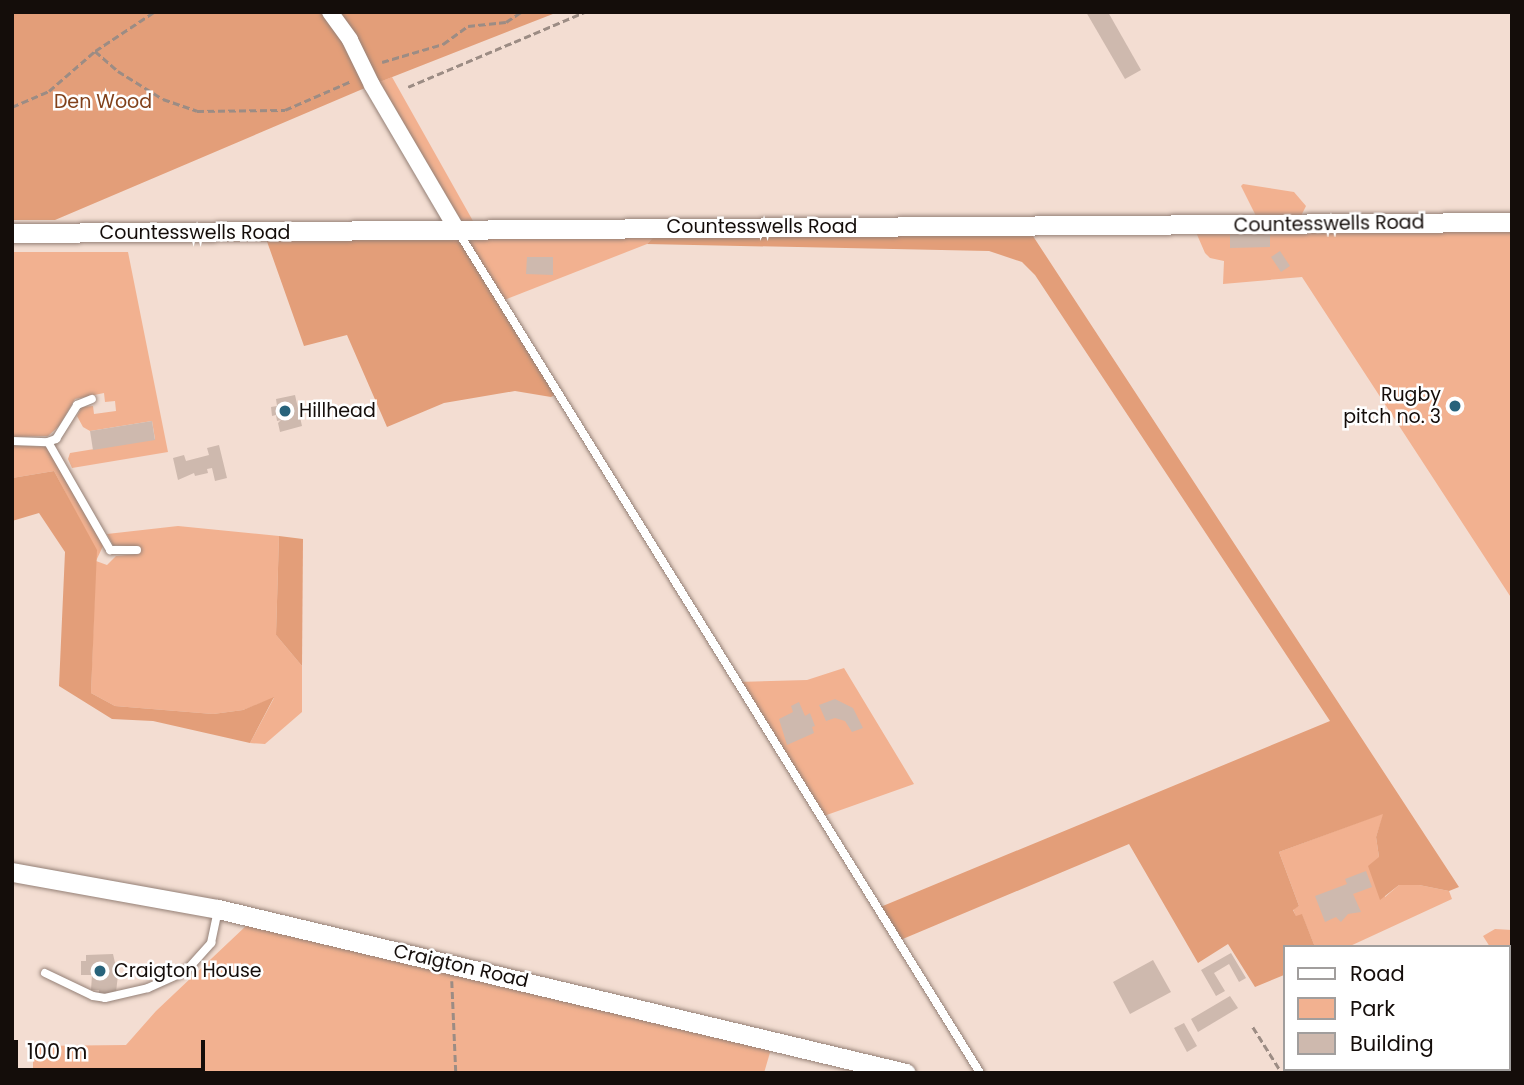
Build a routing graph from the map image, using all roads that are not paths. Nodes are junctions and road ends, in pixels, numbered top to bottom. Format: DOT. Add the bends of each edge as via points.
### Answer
graph roads {
  1 [pos="330,12"];
  2 [pos="1512,222"];
  3 [pos="457,230"];
  4 [pos="12,233"];
  5 [pos="92,400"];
  6 [pos="12,441"];
  7 [pos="48,442"];
  8 [pos="110,550"];
  9 [pos="137,550"];
  10 [pos="103,560"];
  11 [pos="12,872"];
  12 [pos="218,909"];
  13 [pos="45,973"];
  14 [pos="906,1073"];
  15 [pos="980,1073"];
  1 -- 3 [label="street"];
  2 -- 3 [label="street, Countesswells Road"];
  3 -- 4 [label="street, Countesswells Road"];
  3 -- 15 [label="lane"];
  5 -- 7 [label="lane" via="77,405 60,436"];
  6 -- 7 [label="lane"];
  7 -- 8 [label="lane"];
  8 -- 9 [label="lane"];
  8 -- 10 [label="lane"];
  11 -- 12 [label="street, Craigton Road"];
  12 -- 13 [label="lane" via="211,943 186,971 149,988 105,998"];
  12 -- 14 [label="street, Craigton Road"];
}
